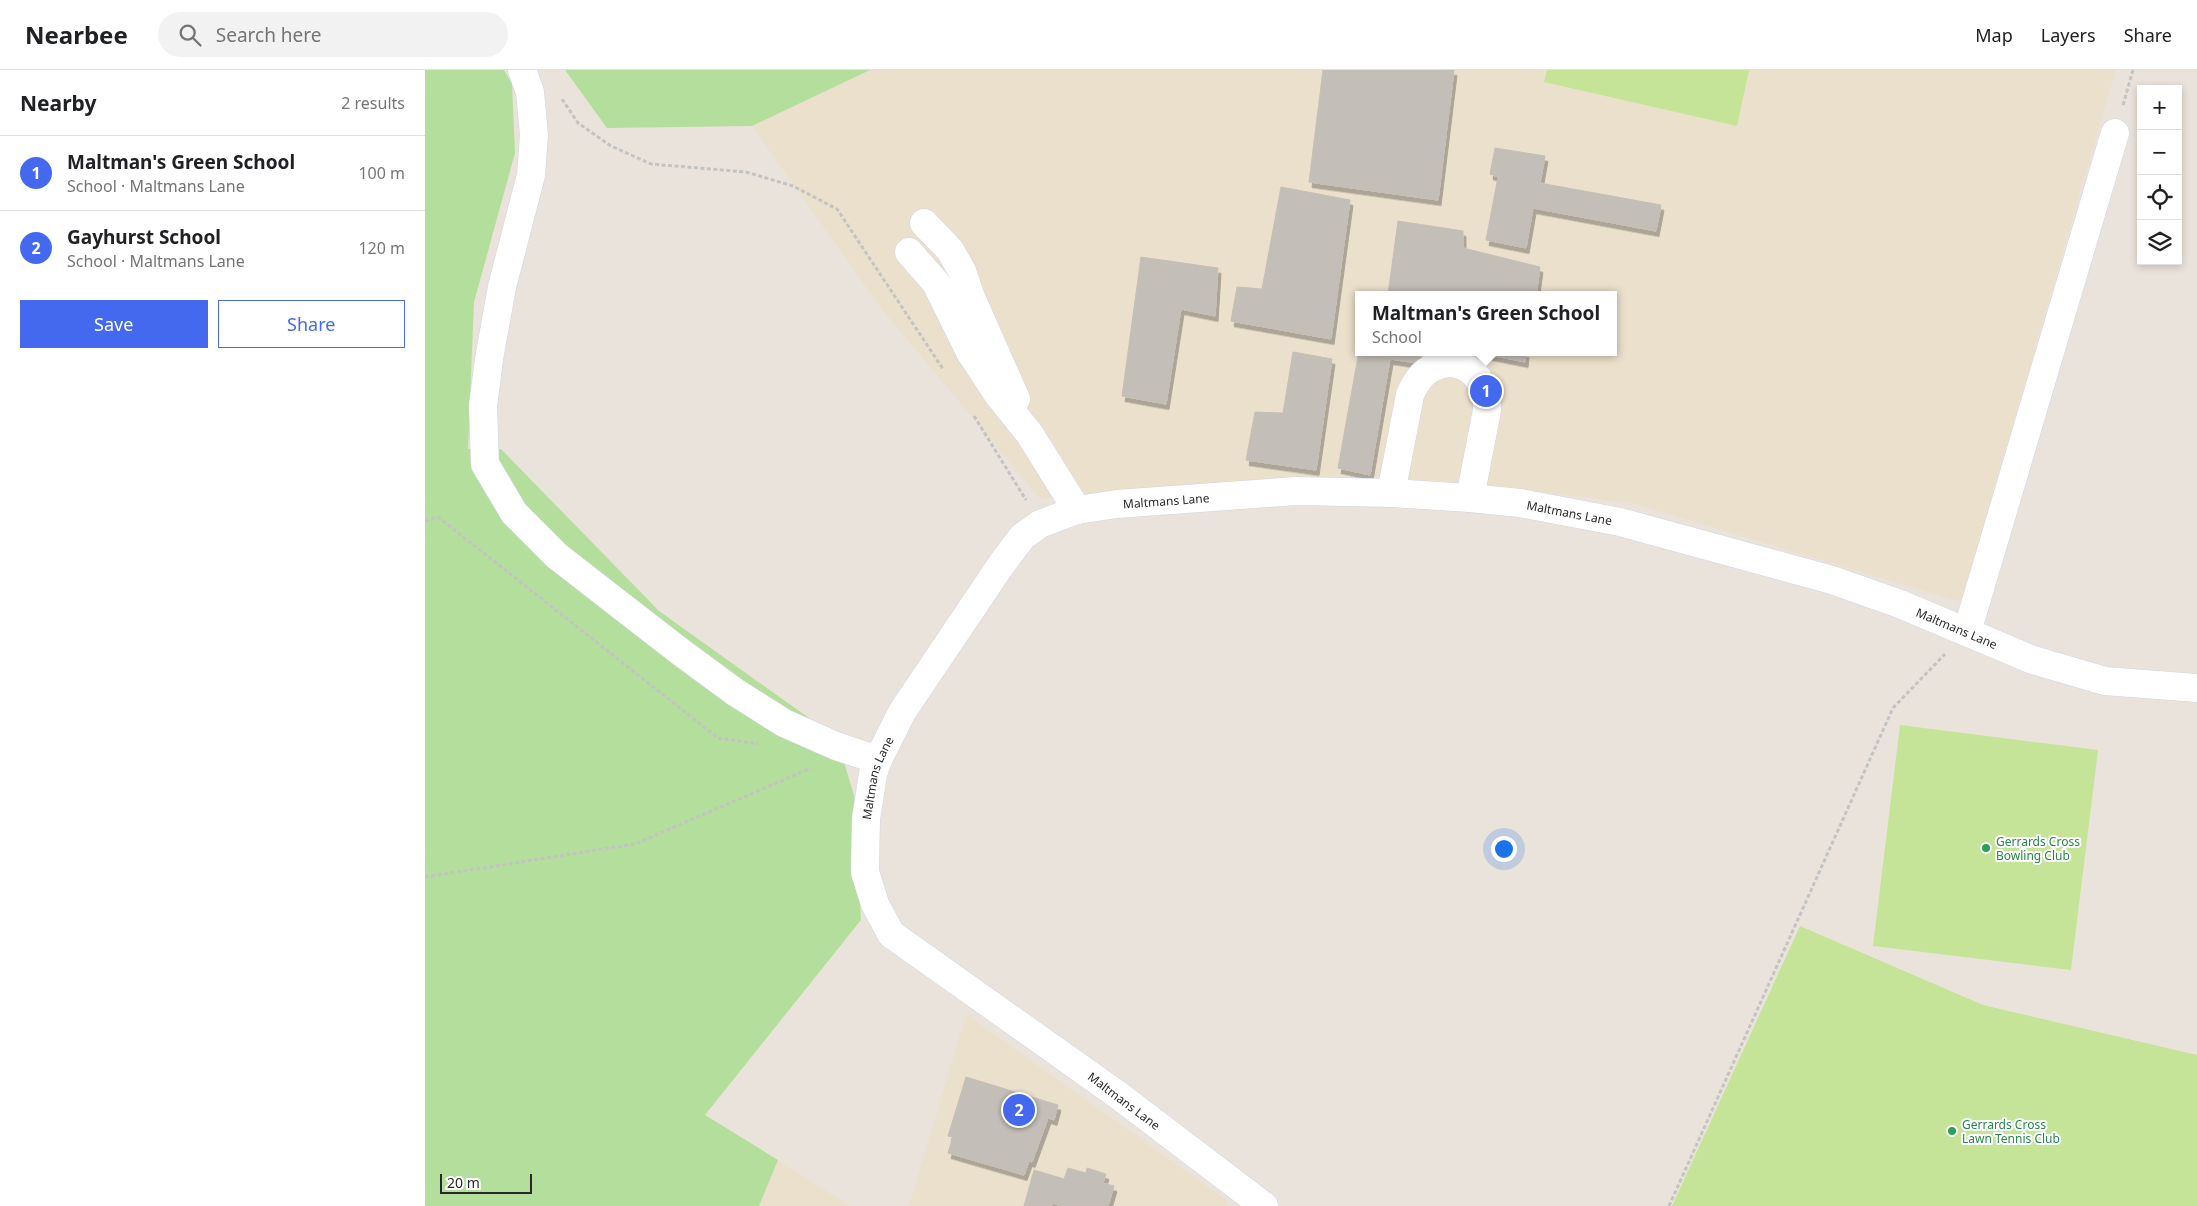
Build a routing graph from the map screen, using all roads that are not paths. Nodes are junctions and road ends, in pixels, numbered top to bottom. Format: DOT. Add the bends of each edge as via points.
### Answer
graph roads {
  1 [pos="522,70"];
  2 [pos="2115,133"];
  3 [pos="924,222"];
  4 [pos="909,252"];
  5 [pos="1029,433"];
  6 [pos="1391,493"];
  7 [pos="1470,498"];
  8 [pos="1077,510"];
  9 [pos="1967,632"];
  10 [pos="2197,688"];
  11 [pos="878,760"];
  12 [pos="1264,1206"];
  1 -- 11 [label="street" via="530,92 534,135 531,175 502,287 489,359 483,406 485,464 514,513 557,556 678,650 784,723"];
  2 -- 9 [label="street"];
  3 -- 5 [label="street" via="950,250 962,271"];
  4 -- 5 [label="street" via="936,283 970,352"];
  5 -- 8 [label="street"];
  6 -- 7 [label="street, Maltmans Lane"];
  6 -- 7 [label="street" via="1415,382 1436,365 1449,363 1475,373 1487,396"];
  6 -- 8 [label="street, Maltmans Lane" via="1296,491 1117,504"];
  7 -- 9 [label="street, Maltmans Lane" via="1520,503 1620,522 1832,580"];
  8 -- 11 [label="street, Maltmans Lane" via="1040,524 1021,537 902,712"];
  9 -- 10 [label="street, Maltmans Lane" via="2033,660 2105,680"];
  11 -- 12 [label="street, Maltmans Lane" via="865,819 865,872 875,904 891,934 1110,1089"];
}
